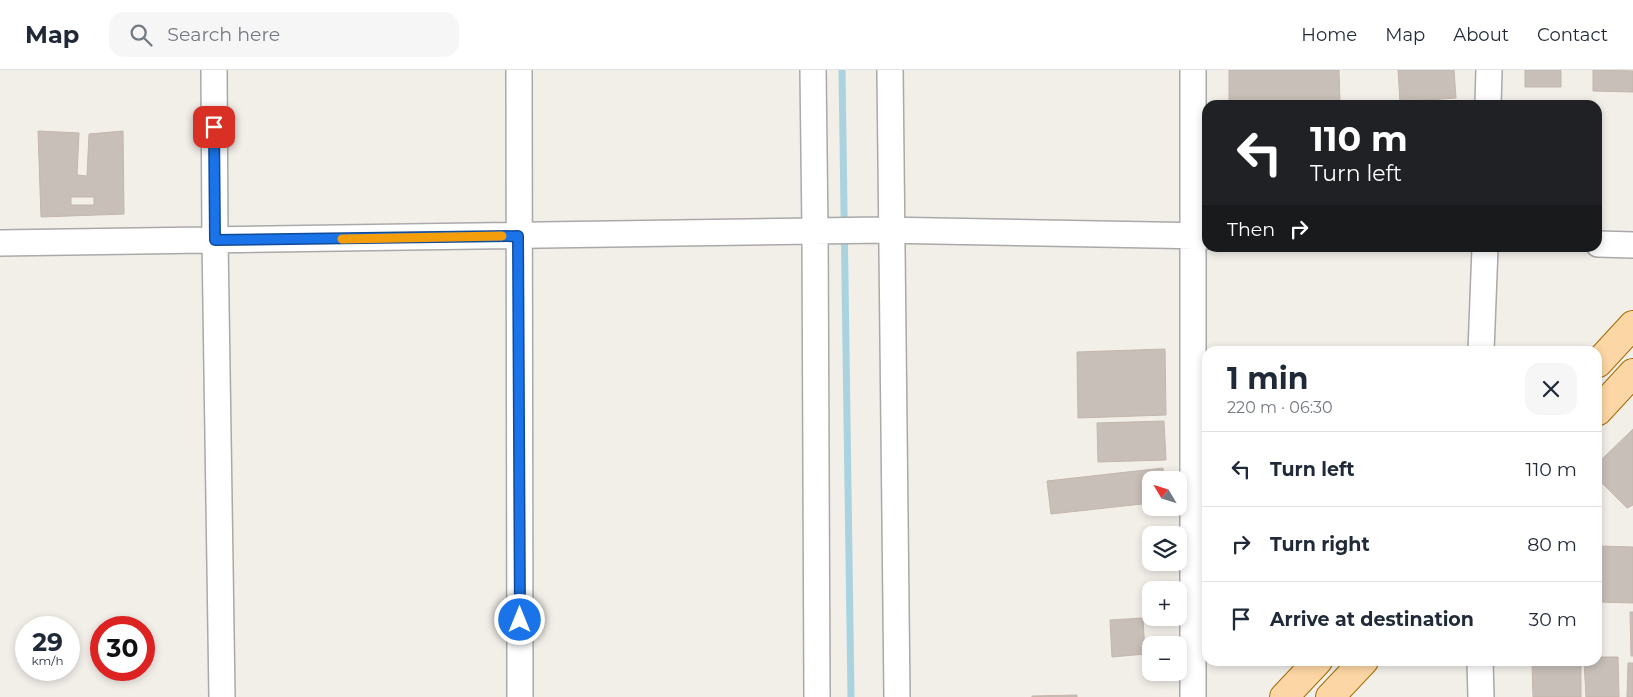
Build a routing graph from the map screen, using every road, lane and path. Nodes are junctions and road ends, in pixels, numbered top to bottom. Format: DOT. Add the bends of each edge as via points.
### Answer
graph roads {
  1 [pos="214,70"];
  2 [pos="519,70"];
  3 [pos="813,70"];
  4 [pos="890,70"];
  5 [pos="1193,70"];
  6 [pos="1489,70"];
  7 [pos="1488,100"];
  8 [pos="886,230"];
  9 [pos="821,232"];
  10 [pos="518,236"];
  11 [pos="1201,236"];
  12 [pos="215,240"];
  13 [pos="0,243"];
  14 [pos="1602,244"];
  15 [pos="1633,245"];
  16 [pos="1485,252"];
  17 [pos="1633,325"];
  18 [pos="1481,346"];
  19 [pos="1602,359"];
  20 [pos="1633,373"];
  21 [pos="1602,407"];
  22 [pos="1313,666"];
  23 [pos="1359,666"];
  24 [pos="1480,666"];
  25 [pos="222,697"];
  26 [pos="520,697"];
  27 [pos="817,697"];
  28 [pos="897,697"];
  29 [pos="1193,697"];
  30 [pos="1284,697"];
  31 [pos="1330,697"];
  32 [pos="1480,697"];
  1 -- 12 [label="street"];
  2 -- 10 [label="street"];
  3 -- 9 [label="street"];
  4 -- 8 [label="street"];
  5 -- 11 [label="street"];
  6 -- 7 [label="street"];
  8 -- 9 [label="street"];
  8 -- 11 [label="street"];
  8 -- 28 [label="street"];
  9 -- 10 [label="street"];
  9 -- 27 [label="street"];
  10 -- 12 [label="street"];
  10 -- 26 [label="street"];
  11 -- 29 [label="street"];
  12 -- 13 [label="street"];
  12 -- 25 [label="street"];
  14 -- 15 [label="street"];
  16 -- 18 [label="street"];
  17 -- 19 [label="main road"];
  20 -- 21 [label="main road"];
  22 -- 30 [label="main road"];
  23 -- 31 [label="main road"];
  24 -- 32 [label="street"];
}
